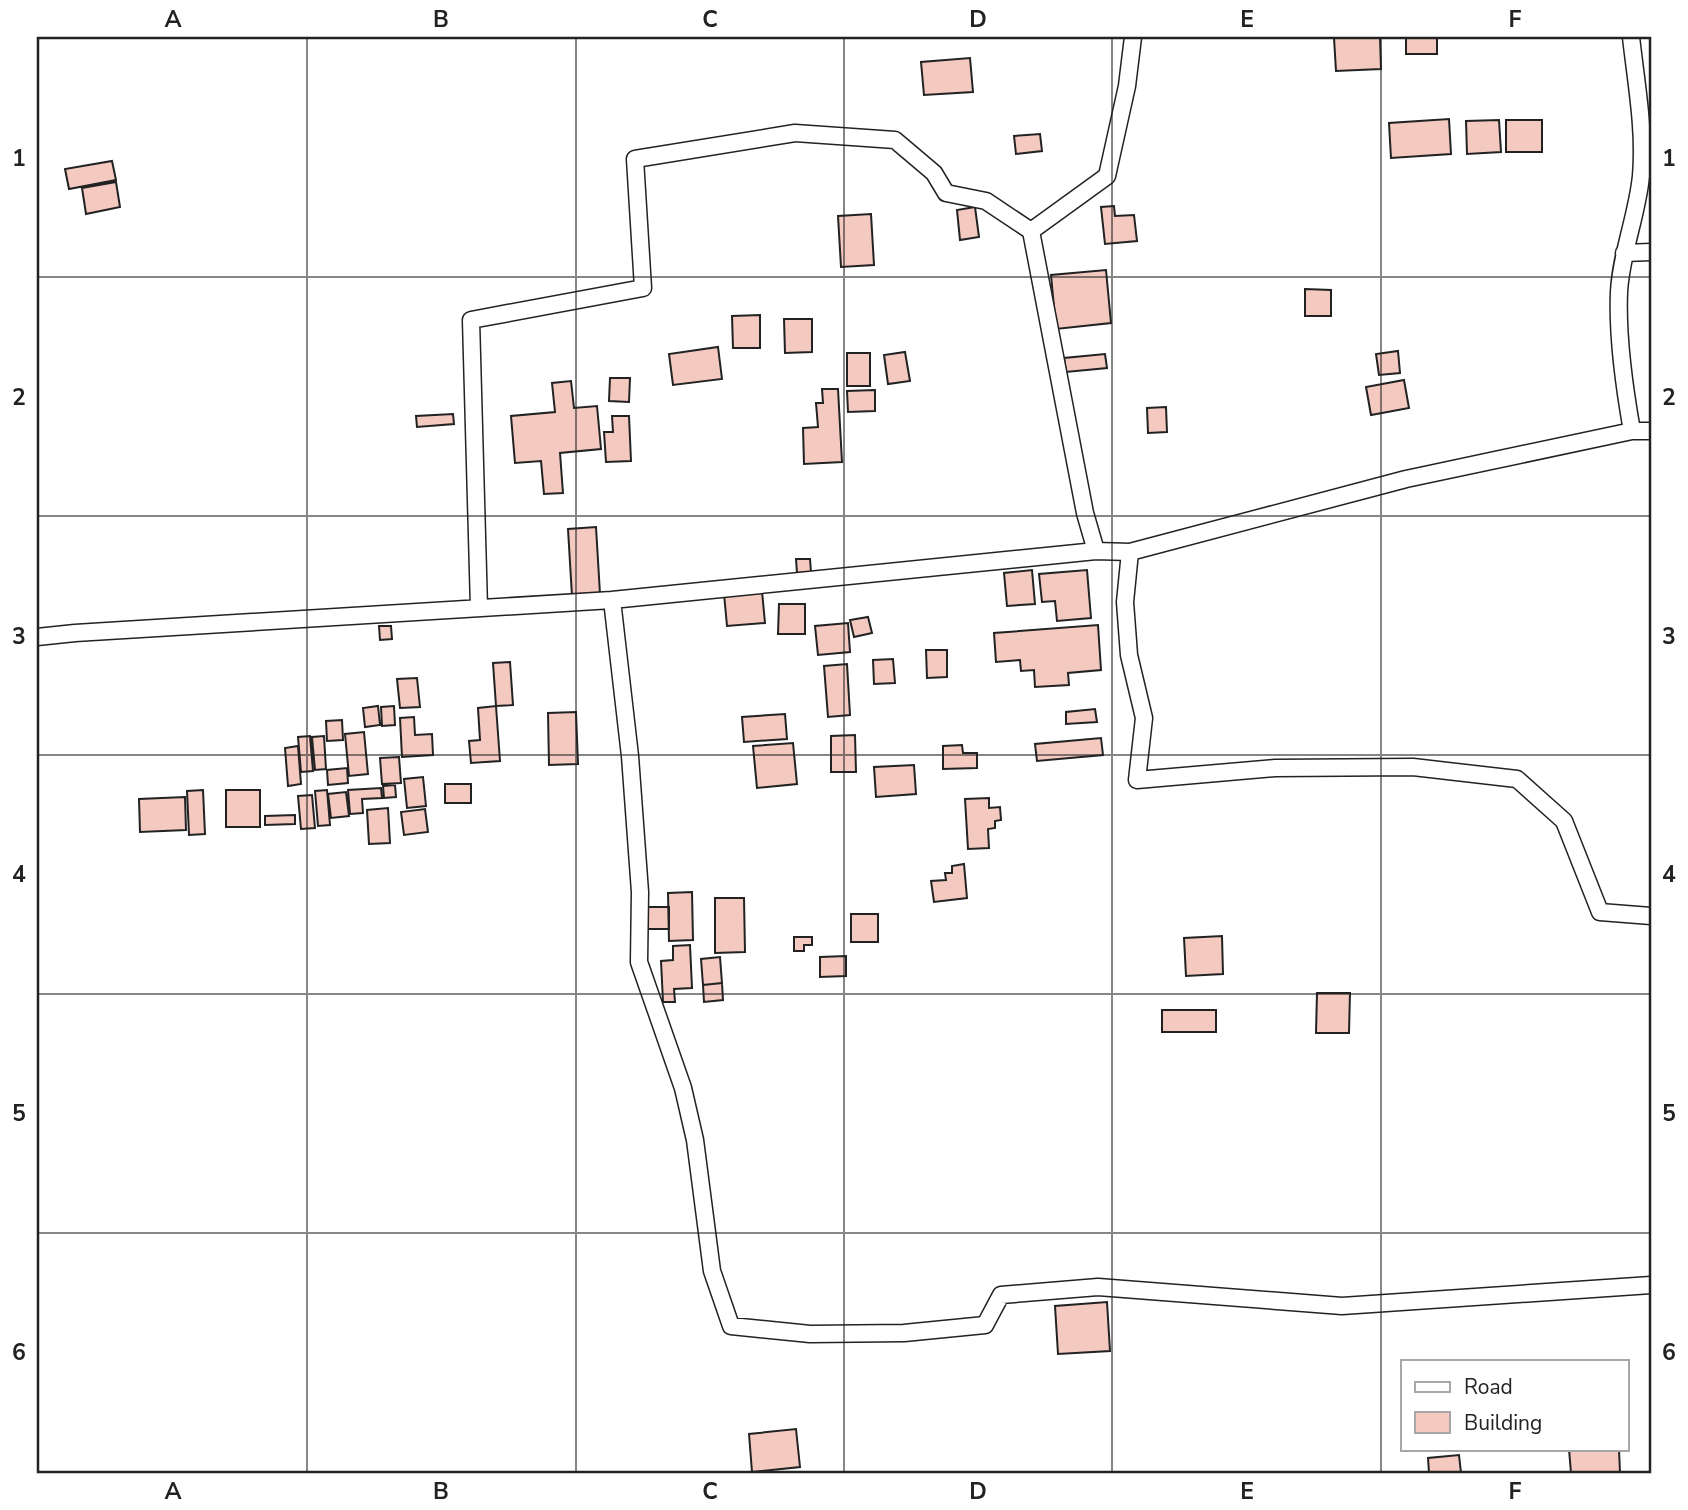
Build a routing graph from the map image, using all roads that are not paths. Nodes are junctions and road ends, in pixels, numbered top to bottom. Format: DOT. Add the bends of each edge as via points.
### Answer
graph roads {
  1 [pos="1133,37"];
  2 [pos="1631,37"];
  3 [pos="1031,231"];
  4 [pos="1651,252"];
  5 [pos="1624,253"];
  6 [pos="1632,431"];
  7 [pos="1651,431"];
  8 [pos="1096,551"];
  9 [pos="1130,552"];
  10 [pos="612,600"];
  11 [pos="479,608"];
  12 [pos="37,637"];
  13 [pos="1651,916"];
  14 [pos="1651,1285"];
  1 -- 3 [label="street" via="1107,176"];
  2 -- 5 [label="street" via="1641,175"];
  3 -- 8 [label="street"];
  3 -- 11 [label="street" via="986,201 946,193 934,173 895,140 795,133 635,159 643,288 471,320"];
  4 -- 5 [label="street"];
  5 -- 6 [label="street" via="1619,292 1623,382"];
  6 -- 7 [label="street"];
  6 -- 9 [label="street" via="1406,479"];
  8 -- 9 [label="street"];
  8 -- 10 [label="street"];
  9 -- 13 [label="street" via="1125,602 1129,655 1144,718 1137,780 1275,768 1413,766 1517,779 1564,821 1600,912"];
  10 -- 11 [label="street"];
  10 -- 14 [label="street" via="630,756 640,892 639,962 682,1088 695,1140 712,1271 732,1326 810,1334 904,1333 985,1325 1001,1295 1098,1287 1342,1306"];
  11 -- 12 [label="street"];
}
